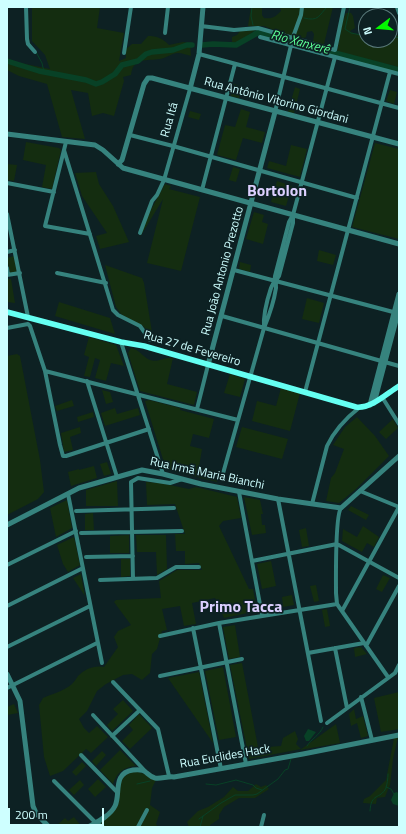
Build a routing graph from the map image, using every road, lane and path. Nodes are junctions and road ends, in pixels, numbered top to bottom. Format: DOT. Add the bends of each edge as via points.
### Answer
graph roads {
  1 [pos="26,7"];
  2 [pos="131,7"];
  3 [pos="168,7"];
  4 [pos="203,7"];
  5 [pos="302,7"];
  6 [pos="344,7"];
  7 [pos="398,7"];
  8 [pos="399,13"];
  9 [pos="201,26"];
  10 [pos="166,33"];
  11 [pos="260,37"];
  12 [pos="293,42"];
  13 [pos="35,52"];
  14 [pos="124,53"];
  15 [pos="199,54"];
  16 [pos="335,57"];
  17 [pos="235,64"];
  18 [pos="390,72"];
  19 [pos="399,74"];
  20 [pos="285,78"];
  21 [pos="326,88"];
  22 [pos="190,89"];
  23 [pos="226,98"];
  24 [pos="382,103"];
  25 [pos="399,108"];
  26 [pos="275,112"];
  27 [pos="318,123"];
  28 [pos="7,134"];
  29 [pos="130,135"];
  30 [pos="372,138"];
  31 [pos="66,142"];
  32 [pos="399,144"];
  33 [pos="173,146"];
  34 [pos="64,150"];
  35 [pos="211,156"];
  36 [pos="118,164"];
  37 [pos="260,170"];
  38 [pos="164,180"];
  39 [pos="302,182"];
  40 [pos="7,183"];
  41 [pos="202,190"];
  42 [pos="54,192"];
  43 [pos="357,198"];
  44 [pos="251,204"];
  45 [pos="7,214"];
  46 [pos="293,216"];
  47 [pos="348,230"];
  48 [pos="140,233"];
  49 [pos="90,234"];
  50 [pos="399,244"];
  51 [pos="15,250"];
  52 [pos="7,252"];
  53 [pos="7,268"];
  54 [pos="234,270"];
  55 [pos="20,273"];
  56 [pos="57,273"];
  57 [pos="8,275"];
  58 [pos="275,281"];
  59 [pos="106,283"];
  60 [pos="399,294"];
  61 [pos="330,296"];
  62 [pos="7,312"];
  63 [pos="397,312"];
  64 [pos="222,316"];
  65 [pos="28,317"];
  66 [pos="34,320"];
  67 [pos="7,328"];
  68 [pos="264,328"];
  69 [pos="30,329"];
  70 [pos="150,340"];
  71 [pos="121,342"];
  72 [pos="318,342"];
  73 [pos="383,363"];
  74 [pos="208,366"];
  75 [pos="399,366"];
  76 [pos="45,371"];
  77 [pos="250,377"];
  78 [pos="87,382"];
  79 [pos="399,386"];
  80 [pos="305,392"];
  81 [pos="138,394"];
  82 [pos="382,397"];
  83 [pos="372,404"];
  84 [pos="360,407"];
  85 [pos="197,409"];
  86 [pos="238,420"];
  87 [pos="399,424"];
  88 [pos="149,429"];
  89 [pos="106,443"];
  90 [pos="399,456"];
  91 [pos="163,474"];
  92 [pos="117,477"];
  93 [pos="222,477"];
  94 [pos="182,479"];
  95 [pos="360,491"];
  96 [pos="240,492"];
  97 [pos="68,494"];
  98 [pos="278,499"];
  99 [pos="312,504"];
  100 [pos="399,507"];
  101 [pos="174,508"];
  102 [pos="341,508"];
  103 [pos="132,509"];
  104 [pos="76,511"];
  105 [pos="7,525"];
  106 [pos="76,531"];
  107 [pos="182,531"];
  108 [pos="132,532"];
  109 [pos="81,533"];
  110 [pos="337,544"];
  111 [pos="289,554"];
  112 [pos="133,556"];
  113 [pos="86,557"];
  114 [pos="252,560"];
  115 [pos="369,562"];
  116 [pos="7,565"];
  117 [pos="199,567"];
  118 [pos="82,568"];
  119 [pos="399,578"];
  120 [pos="133,579"];
  121 [pos="100,580"];
  122 [pos="399,586"];
  123 [pos="337,604"];
  124 [pos="7,606"];
  125 [pos="90,606"];
  126 [pos="299,610"];
  127 [pos="342,611"];
  128 [pos="262,615"];
  129 [pos="219,623"];
  130 [pos="193,628"];
  131 [pos="160,636"];
  132 [pos="97,643"];
  133 [pos="365,644"];
  134 [pos="7,647"];
  135 [pos="335,648"];
  136 [pos="308,653"];
  137 [pos="242,660"];
  138 [pos="102,662"];
  139 [pos="226,662"];
  140 [pos="399,665"];
  141 [pos="201,667"];
  142 [pos="7,674"];
  143 [pos="160,676"];
  144 [pos="388,677"];
  145 [pos="113,682"];
  146 [pos="12,685"];
  147 [pos="7,688"];
  148 [pos="361,697"];
  149 [pos="347,708"];
  150 [pos="140,710"];
  151 [pos="92,715"];
  152 [pos="321,721"];
  153 [pos="327,724"];
  154 [pos="399,735"];
  155 [pos="112,736"];
  156 [pos="372,740"];
  157 [pos="81,756"];
  158 [pos="246,764"];
  159 [pos="221,768"];
  160 [pos="145,771"];
  161 [pos="168,776"];
  162 [pos="54,781"];
  163 [pos="117,792"];
  164 [pos="147,810"];
  165 [pos="264,815"];
  166 [pos="96,823"];
  167 [pos="49,827"];
  168 [pos="88,827"];
  169 [pos="103,827"];
  170 [pos="138,827"];
  171 [pos="261,827"];
  1 -- 13 [label="street" via="28,44"];
  2 -- 14 [label="street"];
  3 -- 10 [label="street"];
  4 -- 9 [label="street, Rua Itá"];
  5 -- 12 [label="street, Rua João Antonio Prezotto"];
  6 -- 12 [label="street" via="335,50"];
  7 -- 8 [label="street"];
  9 -- 12 [label="street" via="234,30 258,28"];
  9 -- 15 [label="street, Rua Itá"];
  11 -- 12 [label="street"];
  12 -- 16 [label="street"];
  12 -- 20 [label="street, Rua João Antonio Prezotto"];
  15 -- 17 [label="street"];
  15 -- 22 [label="street, Rua Itá"];
  16 -- 18 [label="street"];
  16 -- 21 [label="street"];
  17 -- 20 [label="street"];
  17 -- 23 [label="street"];
  18 -- 19 [label="street"];
  18 -- 24 [label="street"];
  20 -- 21 [label="street"];
  20 -- 26 [label="street, Rua João Antonio Prezotto"];
  21 -- 24 [label="street"];
  21 -- 27 [label="street"];
  22 -- 23 [label="street, Rua Antônio Vitorino Giordani"];
  22 -- 29 [label="street, Rua Antônio Vitorino Giordani" via="148,78 144,84"];
  22 -- 33 [label="street, Rua Itá"];
  23 -- 26 [label="street, Rua Antônio Vitorino Giordani"];
  23 -- 35 [label="street"];
  24 -- 25 [label="street"];
  24 -- 30 [label="street"];
  26 -- 27 [label="street, Rua Antônio Vitorino Giordani"];
  26 -- 37 [label="street, Rua João Antonio Prezotto"];
  27 -- 30 [label="street, Rua Antônio Vitorino Giordani"];
  27 -- 39 [label="street"];
  28 -- 31 [label="street"];
  29 -- 33 [label="street"];
  29 -- 36 [label="street" via="122,160"];
  30 -- 32 [label="street, Rua Antônio Vitorino Giordani"];
  30 -- 43 [label="street"];
  31 -- 34 [label="street"];
  31 -- 36 [label="street" via="94,145"];
  33 -- 35 [label="street"];
  33 -- 38 [label="street, Rua Itá"];
  34 -- 42 [label="street"];
  34 -- 49 [label="street"];
  35 -- 37 [label="street"];
  35 -- 41 [label="street"];
  36 -- 38 [label="street" via="123,168"];
  37 -- 39 [label="street"];
  37 -- 44 [label="street, Rua João Antonio Prezotto"];
  38 -- 41 [label="street"];
  38 -- 48 [label="street, Rua Itá" via="152,201"];
  39 -- 43 [label="street"];
  39 -- 46 [label="street"];
  40 -- 42 [label="street"];
  41 -- 44 [label="street"];
  42 -- 49 [label="street" via="45,226"];
  43 -- 47 [label="street"];
  44 -- 46 [label="street"];
  44 -- 54 [label="street, Rua João Antonio Prezotto"];
  45 -- 51 [label="street"];
  46 -- 47 [label="street"];
  46 -- 58 [label="street" via="289,222"];
  47 -- 50 [label="street"];
  47 -- 61 [label="street"];
  49 -- 59 [label="street"];
  51 -- 52 [label="street"];
  51 -- 55 [label="street"];
  53 -- 57 [label="street"];
  54 -- 58 [label="street"];
  54 -- 64 [label="street, Rua João Antonio Prezotto"];
  55 -- 57 [label="street"];
  55 -- 65 [label="street"];
  56 -- 59 [label="street"];
  58 -- 61 [label="street"];
  58 -- 68 [label="street"];
  59 -- 70 [label="street" via="115,312 140,326"];
  60 -- 63 [label="street"];
  61 -- 63 [label="street"];
  61 -- 72 [label="street"];
  62 -- 65 [label="main road, Rua 27 de Fevereiro"];
  63 -- 73 [label="street"];
  64 -- 68 [label="street"];
  64 -- 74 [label="street, Rua João Antonio Prezotto"];
  65 -- 66 [label="main road, Rua 27 de Fevereiro"];
  66 -- 69 [label="street"];
  66 -- 71 [label="main road, Rua 27 de Fevereiro"];
  67 -- 69 [label="street" via="28,324"];
  68 -- 72 [label="street"];
  68 -- 77 [label="street"];
  69 -- 76 [label="street"];
  71 -- 74 [label="main road, Rua 27 de Fevereiro" via="144,346"];
  71 -- 81 [label="street"];
  72 -- 73 [label="street"];
  72 -- 80 [label="street"];
  73 -- 75 [label="street"];
  73 -- 83 [label="street"];
  74 -- 77 [label="main road, Rua 27 de Fevereiro"];
  74 -- 85 [label="street, Rua João Antonio Prezotto"];
  76 -- 78 [label="street"];
  76 -- 89 [label="street" via="63,456"];
  77 -- 80 [label="main road, Rua 27 de Fevereiro"];
  77 -- 86 [label="street"];
  78 -- 81 [label="street"];
  78 -- 89 [label="street"];
  79 -- 82 [label="main road"];
  80 -- 84 [label="main road, Rua 27 de Fevereiro"];
  81 -- 85 [label="street"];
  81 -- 88 [label="street"];
  82 -- 83 [label="main road"];
  82 -- 87 [label="street"];
  83 -- 84 [label="main road, Rua 27 de Fevereiro"];
  84 -- 99 [label="street" via="346,418 327,446"];
  85 -- 86 [label="street"];
  86 -- 93 [label="street"];
  88 -- 89 [label="street"];
  88 -- 91 [label="street"];
  89 -- 92 [label="street"];
  90 -- 95 [label="street"];
  91 -- 92 [label="street, Rua Irmã Maria Bianchi" via="142,470"];
  91 -- 94 [label="street, Rua Irmã Maria Bianchi"];
  92 -- 97 [label="street, Rua Irmã Maria Bianchi" via="79,488"];
  94 -- 96 [label="street, Rua Irmã Maria Bianchi"];
  94 -- 103 [label="street" via="170,483 144,478 134,479 130,486"];
  95 -- 100 [label="street"];
  95 -- 102 [label="street"];
  96 -- 98 [label="street, Rua Irmã Maria Bianchi"];
  96 -- 114 [label="street"];
  97 -- 105 [label="street, Rua Irmã Maria Bianchi"];
  97 -- 106 [label="street"];
  98 -- 99 [label="street, Rua Irmã Maria Bianchi"];
  98 -- 111 [label="street"];
  99 -- 102 [label="street, Rua Irmã Maria Bianchi"];
  100 -- 115 [label="street"];
  101 -- 103 [label="street"];
  102 -- 110 [label="street"];
  103 -- 104 [label="street"];
  103 -- 108 [label="street"];
  106 -- 116 [label="street"];
  106 -- 118 [label="street"];
  107 -- 108 [label="street"];
  108 -- 109 [label="street"];
  108 -- 112 [label="street"];
  110 -- 111 [label="street"];
  110 -- 115 [label="street"];
  110 -- 123 [label="street"];
  111 -- 114 [label="street"];
  111 -- 126 [label="street"];
  112 -- 113 [label="street"];
  112 -- 120 [label="street"];
  114 -- 128 [label="street"];
  115 -- 119 [label="street"];
  115 -- 127 [label="street"];
  117 -- 120 [label="street" via="176,567 157,578"];
  118 -- 124 [label="street"];
  118 -- 125 [label="street"];
  120 -- 121 [label="street"];
  122 -- 133 [label="street"];
  123 -- 126 [label="street"];
  123 -- 127 [label="street"];
  125 -- 132 [label="street"];
  125 -- 134 [label="street"];
  126 -- 128 [label="street"];
  126 -- 136 [label="street"];
  127 -- 133 [label="street"];
  128 -- 129 [label="street"];
  129 -- 130 [label="street"];
  129 -- 139 [label="street"];
  130 -- 131 [label="street"];
  130 -- 141 [label="street"];
  132 -- 138 [label="street"];
  132 -- 146 [label="street"];
  133 -- 135 [label="street"];
  133 -- 144 [label="street"];
  135 -- 136 [label="street"];
  135 -- 149 [label="street"];
  136 -- 152 [label="street"];
  137 -- 139 [label="street"];
  139 -- 141 [label="street"];
  139 -- 158 [label="street"];
  140 -- 144 [label="street"];
  141 -- 143 [label="street"];
  141 -- 159 [label="street"];
  142 -- 146 [label="street"];
  144 -- 148 [label="street"];
  145 -- 150 [label="street"];
  146 -- 147 [label="street"];
  146 -- 167 [label="street" via="20,702 33,806"];
  148 -- 149 [label="street"];
  148 -- 156 [label="street"];
  149 -- 153 [label="street"];
  150 -- 155 [label="street"];
  150 -- 161 [label="street" via="158,729"];
  151 -- 155 [label="street"];
  154 -- 156 [label="street, Rua Euclides Hack"];
  155 -- 160 [label="street"];
  156 -- 158 [label="street, Rua Euclides Hack"];
  157 -- 163 [label="street"];
  158 -- 159 [label="street, Rua Euclides Hack"];
  159 -- 161 [label="street, Rua Euclides Hack"];
  160 -- 161 [label="street, Rua Euclides Hack" via="154,778"];
  160 -- 163 [label="street, Rua Euclides Hack" via="134,770 125,774 120,780"];
  162 -- 166 [label="street"];
  163 -- 166 [label="street, Rua Euclides Hack" via="117,801 113,809"];
  164 -- 170 [label="street"];
  165 -- 171 [label="street"];
  166 -- 168 [label="street, Rua Euclides Hack"];
  166 -- 169 [label="street"];
}
